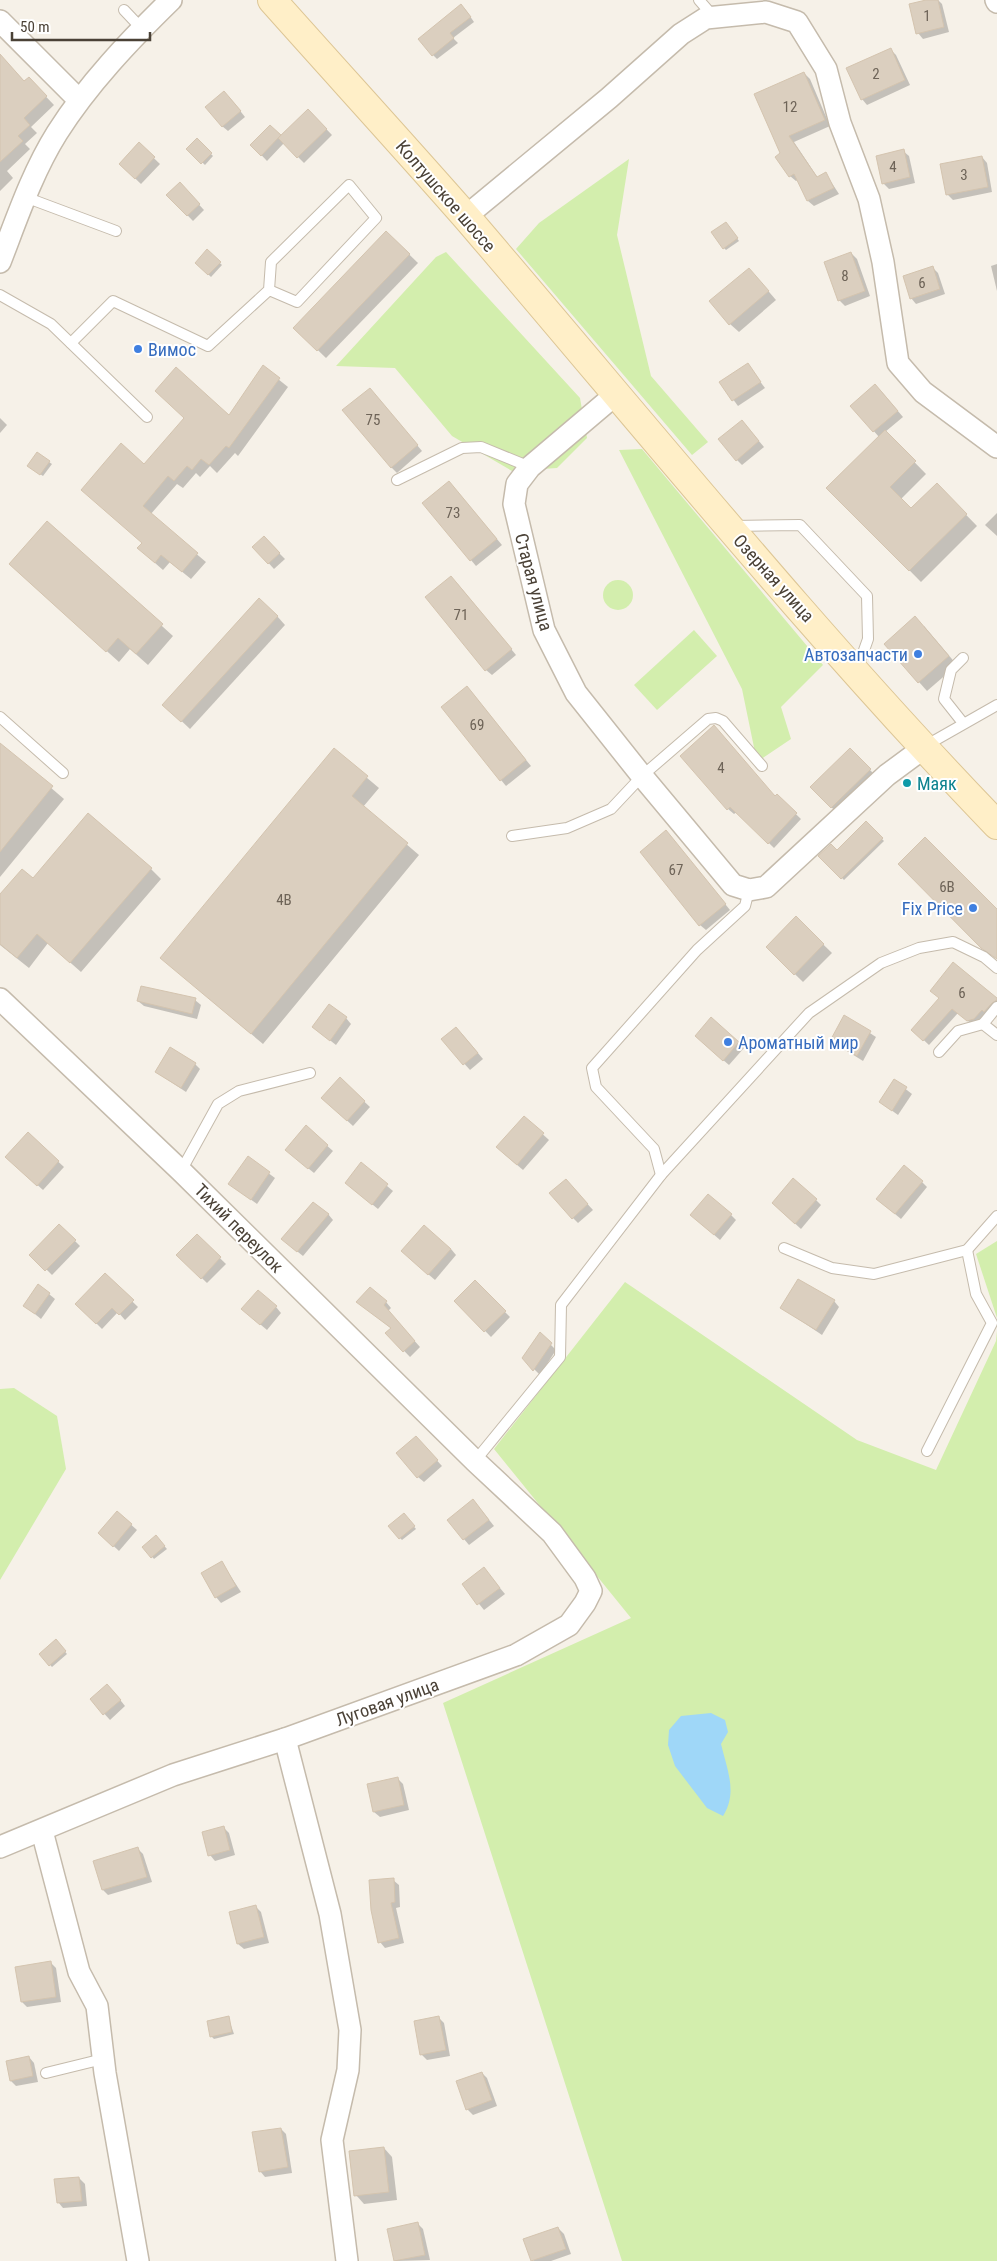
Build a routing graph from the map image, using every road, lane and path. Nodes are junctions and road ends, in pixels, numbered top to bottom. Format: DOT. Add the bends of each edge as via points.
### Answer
graph roads {
  1 [pos="171,0"];
  2 [pos="272,0"];
  3 [pos="699,0"];
  4 [pos="124,10"];
  5 [pos="713,17"];
  6 [pos="0,21"];
  7 [pos="142,29"];
  8 [pos="79,100"];
  9 [pos="25,196"];
  10 [pos="466,217"];
  11 [pos="116,231"];
  12 [pos="0,262"];
  13 [pos="269,290"];
  14 [pos="0,295"];
  15 [pos="71,342"];
  16 [pos="615,395"];
  17 [pos="147,417"];
  18 [pos="997,447"];
  19 [pos="530,467"];
  20 [pos="397,480"];
  21 [pos="727,526"];
  22 [pos="963,658"];
  23 [pos="857,671"];
  24 [pos="997,705"];
  25 [pos="0,717"];
  26 [pos="963,723"];
  27 [pos="925,747"];
  28 [pos="762,766"];
  29 [pos="63,773"];
  30 [pos="642,776"];
  31 [pos="997,825"];
  32 [pos="512,836"];
  33 [pos="749,890"];
  34 [pos="997,968"];
  35 [pos="0,999"];
  36 [pos="997,1007"];
  37 [pos="983,1024"];
  38 [pos="997,1035"];
  39 [pos="939,1052"];
  40 [pos="310,1073"];
  41 [pos="181,1171"];
  42 [pos="661,1175"];
  43 [pos="997,1216"];
  44 [pos="784,1248"];
  45 [pos="967,1250"];
  46 [pos="927,1451"];
  47 [pos="475,1461"];
  48 [pos="285,1739"];
  49 [pos="42,1831"];
  50 [pos="0,1847"];
  51 [pos="103,2059"];
  52 [pos="46,2073"];
  53 [pos="138,2261"];
  54 [pos="347,2261"];
  1 -- 7 [label="street"];
  2 -- 10 [label="main road, Колтушское шоссе"];
  3 -- 5 [label="lane"];
  4 -- 7 [label="lane"];
  5 -- 10 [label="street" via="681,34"];
  5 -- 18 [label="street" via="766,12 797,22 826,69 840,123 869,199 883,262 898,363 923,392"];
  6 -- 8 [label="street"];
  7 -- 8 [label="street"];
  8 -- 9 [label="street" via="56,134"];
  9 -- 11 [label="lane"];
  9 -- 12 [label="street"];
  10 -- 16 [label="main road, Колтушское шоссе"];
  13 -- 13 [label="lane" via="271,262 349,185 376,218 298,302"];
  13 -- 15 [label="lane" via="208,346 113,301"];
  14 -- 15 [label="lane" via="51,324"];
  15 -- 17 [label="lane"];
  16 -- 19 [label="street, Старая улица"];
  16 -- 21 [label="main road, Озерная улица"];
  19 -- 20 [label="lane" via="481,447 462,448"];
  19 -- 30 [label="street, Старая улица" via="517,484 514,504 544,630 576,693"];
  21 -- 23 [label="main road, Озерная улица"];
  21 -- 23 [label="lane" via="800,525 867,596 868,639"];
  22 -- 26 [label="lane" via="951,670 944,699"];
  23 -- 27 [label="main road, Озерная улица"];
  24 -- 26 [label="lane"];
  25 -- 29 [label="lane"];
  26 -- 27 [label="lane"];
  27 -- 31 [label="main road, Озерная улица"];
  27 -- 33 [label="street" via="887,776 766,887"];
  28 -- 30 [label="lane" via="723,721 716,718 708,719"];
  30 -- 32 [label="lane" via="612,809 567,828"];
  30 -- 33 [label="street, Старая улица" via="733,885"];
  33 -- 42 [label="lane" via="745,906 696,950 592,1068 596,1087 654,1149"];
  34 -- 42 [label="lane" via="984,957 953,942 919,948 882,963 809,1013"];
  35 -- 41 [label="street, Тихий переулок"];
  36 -- 37 [label="lane"];
  37 -- 38 [label="lane"];
  37 -- 39 [label="lane" via="958,1031"];
  40 -- 41 [label="lane" via="239,1091 218,1104"];
  41 -- 47 [label="street, Тихий переулок"];
  42 -- 47 [label="lane" via="561,1305 560,1357"];
  43 -- 45 [label="lane"];
  44 -- 45 [label="lane" via="832,1268 874,1274"];
  45 -- 46 [label="lane" via="976,1294 992,1323"];
  47 -- 48 [label="street, Луговая улица" via="552,1533 585,1578 591,1591 585,1604 569,1625 516,1655"];
  48 -- 49 [label="street, Луговая улица" via="173,1775"];
  48 -- 54 [label="street" via="330,1914 350,2030 348,2070 332,2140"];
  49 -- 50 [label="street, Луговая улица"];
  49 -- 51 [label="street" via="79,1972 97,2006"];
  51 -- 52 [label="lane"];
  51 -- 53 [label="street"];
}
